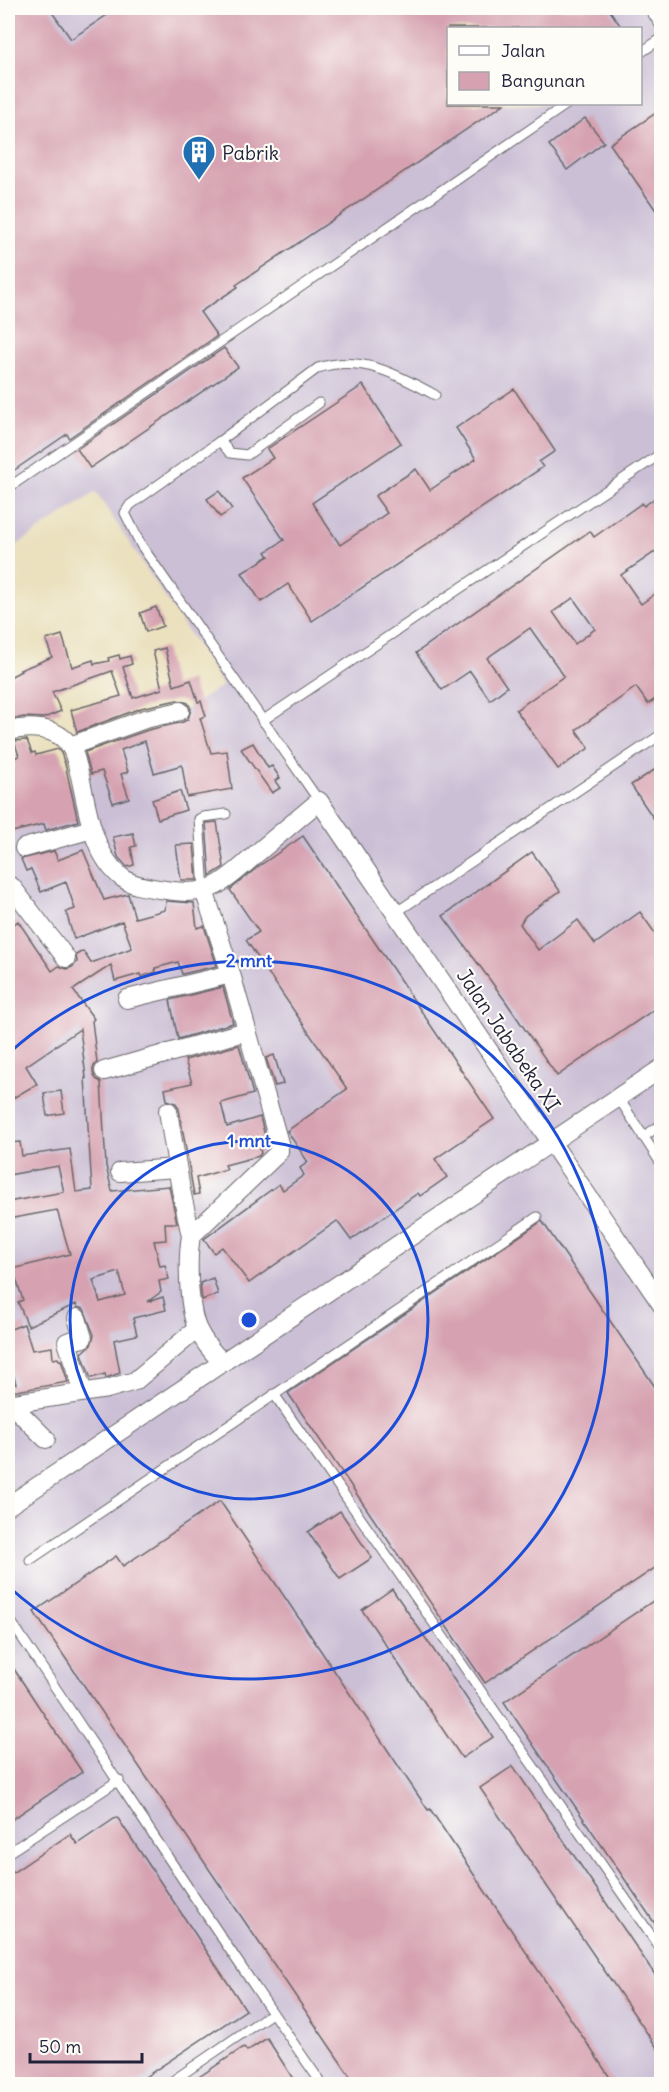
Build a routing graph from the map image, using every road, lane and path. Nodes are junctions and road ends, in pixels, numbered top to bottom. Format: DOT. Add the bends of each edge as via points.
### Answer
graph roads {
  1 [pos="649,8"];
  2 [pos="662,28"];
  3 [pos="662,38"];
  4 [pos="642,52"];
  5 [pos="566,105"];
  6 [pos="435,395"];
  7 [pos="319,403"];
  8 [pos="220,441"];
  9 [pos="662,453"];
  10 [pos="8,488"];
  11 [pos="180,711"];
  12 [pos="262,721"];
  13 [pos="8,731"];
  14 [pos="662,734"];
  15 [pos="70,746"];
  16 [pos="319,801"];
  17 [pos="226,814"];
  18 [pos="92,829"];
  19 [pos="24,848"];
  20 [pos="8,885"];
  21 [pos="204,890"];
  22 [pos="395,913"];
  23 [pos="66,958"];
  24 [pos="231,974"];
  25 [pos="128,999"];
  26 [pos="247,1031"];
  27 [pos="662,1068"];
  28 [pos="104,1071"];
  29 [pos="618,1097"];
  30 [pos="168,1111"];
  31 [pos="662,1124"];
  32 [pos="643,1137"];
  33 [pos="551,1142"];
  34 [pos="662,1165"];
  35 [pos="177,1168"];
  36 [pos="120,1172"];
  37 [pos="537,1217"];
  38 [pos="191,1236"];
  39 [pos="662,1305"];
  40 [pos="77,1318"];
  41 [pos="197,1329"];
  42 [pos="222,1362"];
  43 [pos="83,1392"];
  44 [pos="274,1394"];
  45 [pos="9,1404"];
  46 [pos="46,1439"];
  47 [pos="8,1506"];
  48 [pos="30,1560"];
  49 [pos="8,1617"];
  50 [pos="119,1780"];
  51 [pos="8,1853"];
  52 [pos="662,1951"];
  53 [pos="272,2013"];
  54 [pos="168,2085"];
  55 [pos="322,2085"];
  1 -- 2 [label="lane"];
  3 -- 4 [label="lane"];
  5 -- 10 [label="lane"];
  6 -- 8 [label="lane" via="381,369 351,363 328,364"];
  7 -- 8 [label="lane" via="247,455 230,453"];
  8 -- 12 [label="lane" via="130,505 125,513 141,545"];
  9 -- 12 [label="lane"];
  11 -- 15 [label="street"];
  12 -- 16 [label="lane"];
  13 -- 15 [label="street" via="36,728 54,732"];
  14 -- 22 [label="lane"];
  15 -- 18 [label="street"];
  16 -- 21 [label="street" via="233,874"];
  16 -- 22 [label="street, Jalan Jababeka XI"];
  17 -- 21 [label="lane" via="199,819"];
  18 -- 19 [label="street"];
  18 -- 21 [label="street" via="103,856 124,879 181,892"];
  20 -- 23 [label="street"];
  21 -- 24 [label="street"];
  22 -- 33 [label="street, Jalan Jababeka XI"];
  24 -- 25 [label="street"];
  24 -- 26 [label="street"];
  26 -- 28 [label="street"];
  26 -- 38 [label="street" via="279,1152"];
  27 -- 29 [label="street"];
  29 -- 32 [label="lane"];
  29 -- 33 [label="street"];
  30 -- 35 [label="street"];
  31 -- 32 [label="lane"];
  32 -- 34 [label="lane"];
  33 -- 39 [label="street, Jalan Jababeka XI"];
  33 -- 42 [label="street"];
  35 -- 36 [label="street"];
  35 -- 38 [label="street"];
  37 -- 44 [label="lane"];
  38 -- 41 [label="street" via="188,1272"];
  40 -- 43 [label="street" via="83,1338 67,1342"];
  41 -- 42 [label="street"];
  41 -- 43 [label="street" via="138,1380"];
  42 -- 47 [label="street"];
  43 -- 45 [label="street"];
  44 -- 48 [label="lane"];
  44 -- 52 [label="lane"];
  45 -- 46 [label="street"];
  49 -- 50 [label="lane"];
  50 -- 51 [label="lane"];
  50 -- 53 [label="lane"];
  53 -- 54 [label="lane"];
  53 -- 55 [label="lane"];
}
